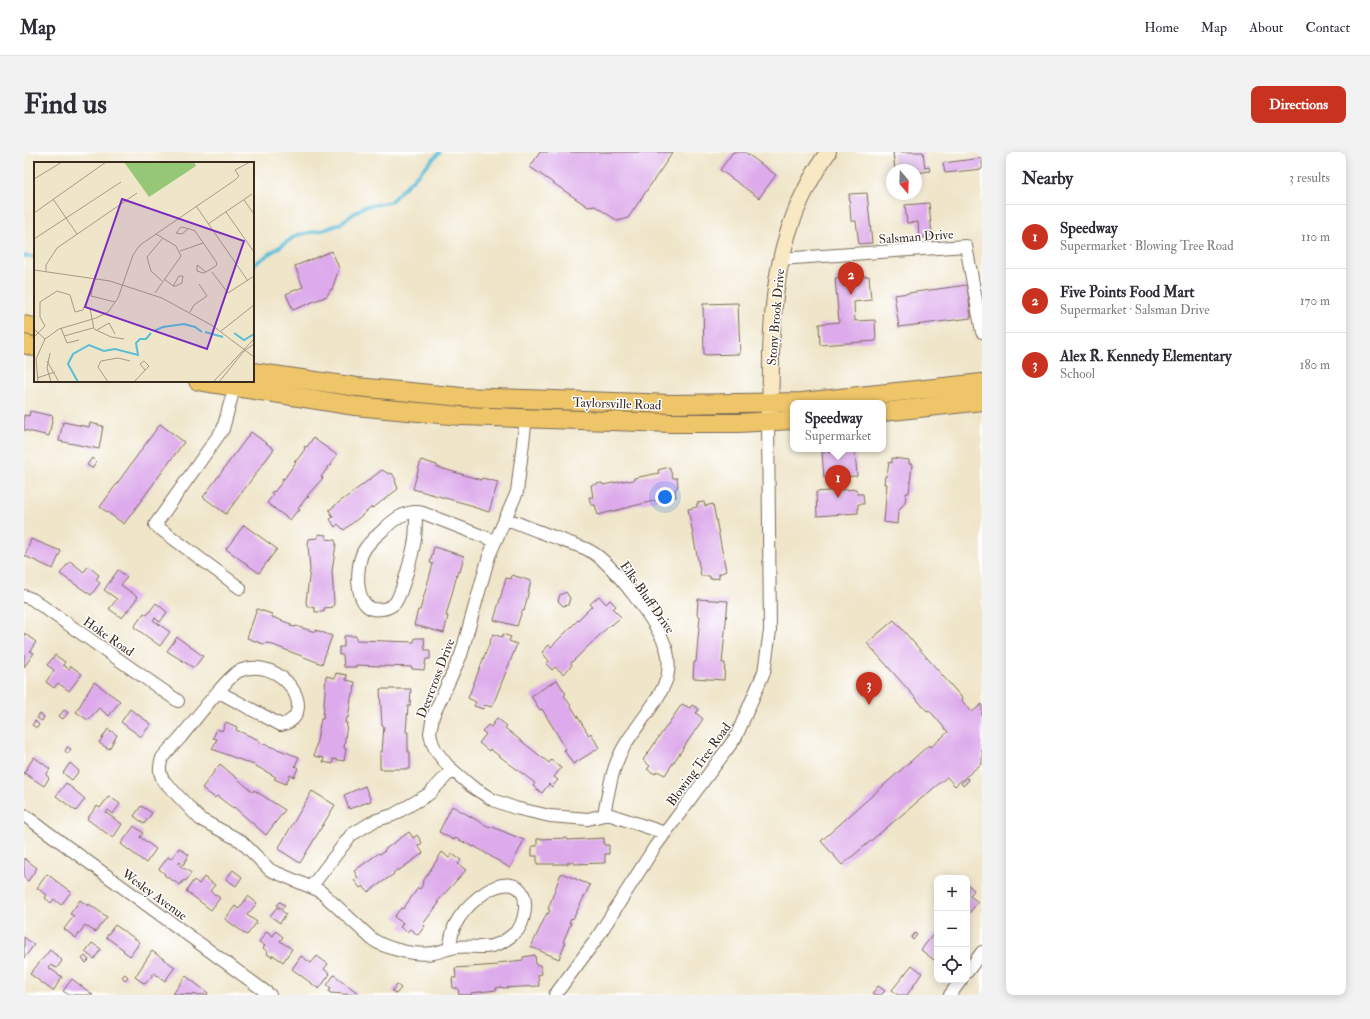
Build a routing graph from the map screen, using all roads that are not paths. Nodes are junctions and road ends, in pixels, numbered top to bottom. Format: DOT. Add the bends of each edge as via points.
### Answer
graph roads {
  1 [pos="828,152"];
  2 [pos="780,259"];
  3 [pos="24,324"];
  4 [pos="34,327"];
  5 [pos="982,332"];
  6 [pos="24,344"];
  7 [pos="34,347"];
  8 [pos="254,372"];
  9 [pos="211,382"];
  10 [pos="982,382"];
  11 [pos="236,384"];
  12 [pos="841,400"];
  13 [pos="982,401"];
  14 [pos="790,408"];
  15 [pos="769,412"];
  16 [pos="886,412"];
  17 [pos="526,418"];
  18 [pos="790,419"];
  19 [pos="416,512"];
  20 [pos="505,518"];
  21 [pos="495,541"];
  22 [pos="240,588"];
  23 [pos="24,596"];
  24 [pos="219,692"];
  25 [pos="178,701"];
  26 [pos="452,770"];
  27 [pos="604,814"];
  28 [pos="24,815"];
  29 [pos="665,833"];
  30 [pos="311,887"];
  31 [pos="449,948"];
  32 [pos="982,952"];
  33 [pos="970,968"];
  34 [pos="959,983"];
  35 [pos="270,995"];
  36 [pos="555,995"];
  37 [pos="950,995"];
  1 -- 2 [label="street, Stony Brook Drive" via="812,174 796,207"];
  2 -- 5 [label="street, Salsman Drive" via="966,246"];
  2 -- 15 [label="street, Stony Brook Drive" via="775,293"];
  3 -- 4 [label="main road"];
  6 -- 7 [label="main road"];
  8 -- 15 [label="main road, Taylorsville Road" via="357,387 462,397 665,404"];
  9 -- 11 [label="main road, Taylorsville Road"];
  10 -- 12 [label="main road, Taylorsville Road"];
  11 -- 17 [label="main road, Taylorsville Road" via="355,406 461,416"];
  11 -- 22 [label="street" via="223,429 155,526"];
  13 -- 16 [label="main road"];
  14 -- 15 [label="main road, Taylorsville Road"];
  15 -- 17 [label="main road, Taylorsville Road" via="672,423"];
  15 -- 18 [label="main road, Taylorsville Road"];
  15 -- 29 [label="street, Blowing Tree Road" via="770,631 764,672 736,737"];
  17 -- 20 [label="street, Deercross Drive" via="517,492"];
  19 -- 19 [label="street" via="390,523 363,553 360,564 360,598 370,609 386,609 394,603 399,594 415,539"];
  19 -- 21 [label="street"];
  20 -- 21 [label="street, Deercross Drive"];
  20 -- 27 [label="street, Elks Bluff Drive" via="590,551 606,562 618,574 643,610 667,652 669,664 663,688 624,745 614,767"];
  21 -- 26 [label="street, Deercross Drive" via="461,655 437,705 431,725 431,738 436,751"];
  23 -- 25 [label="street, Hoke Road" via="32,599"];
  24 -- 24 [label="street" via="281,725 289,723 298,707 290,684 281,676 259,668 237,672"];
  24 -- 30 [label="street" via="162,758 159,766 163,780 200,818 241,841 270,870"];
  26 -- 27 [label="street, Deercross Drive" via="493,800 515,808 573,818 588,819"];
  26 -- 30 [label="street" via="429,794 351,835"];
  27 -- 29 [label="street"];
  28 -- 35 [label="street, Wesley Avenue"];
  29 -- 36 [label="street, Blowing Tree Road" via="595,941"];
  30 -- 31 [label="street" via="320,891 381,946 391,950 433,953"];
  31 -- 31 [label="street" via="482,948 500,943 518,930 525,914 524,897 520,890 513,885 499,886 479,896 463,912 455,925"];
  32 -- 33 [label="street"];
  34 -- 37 [label="street"];
}
